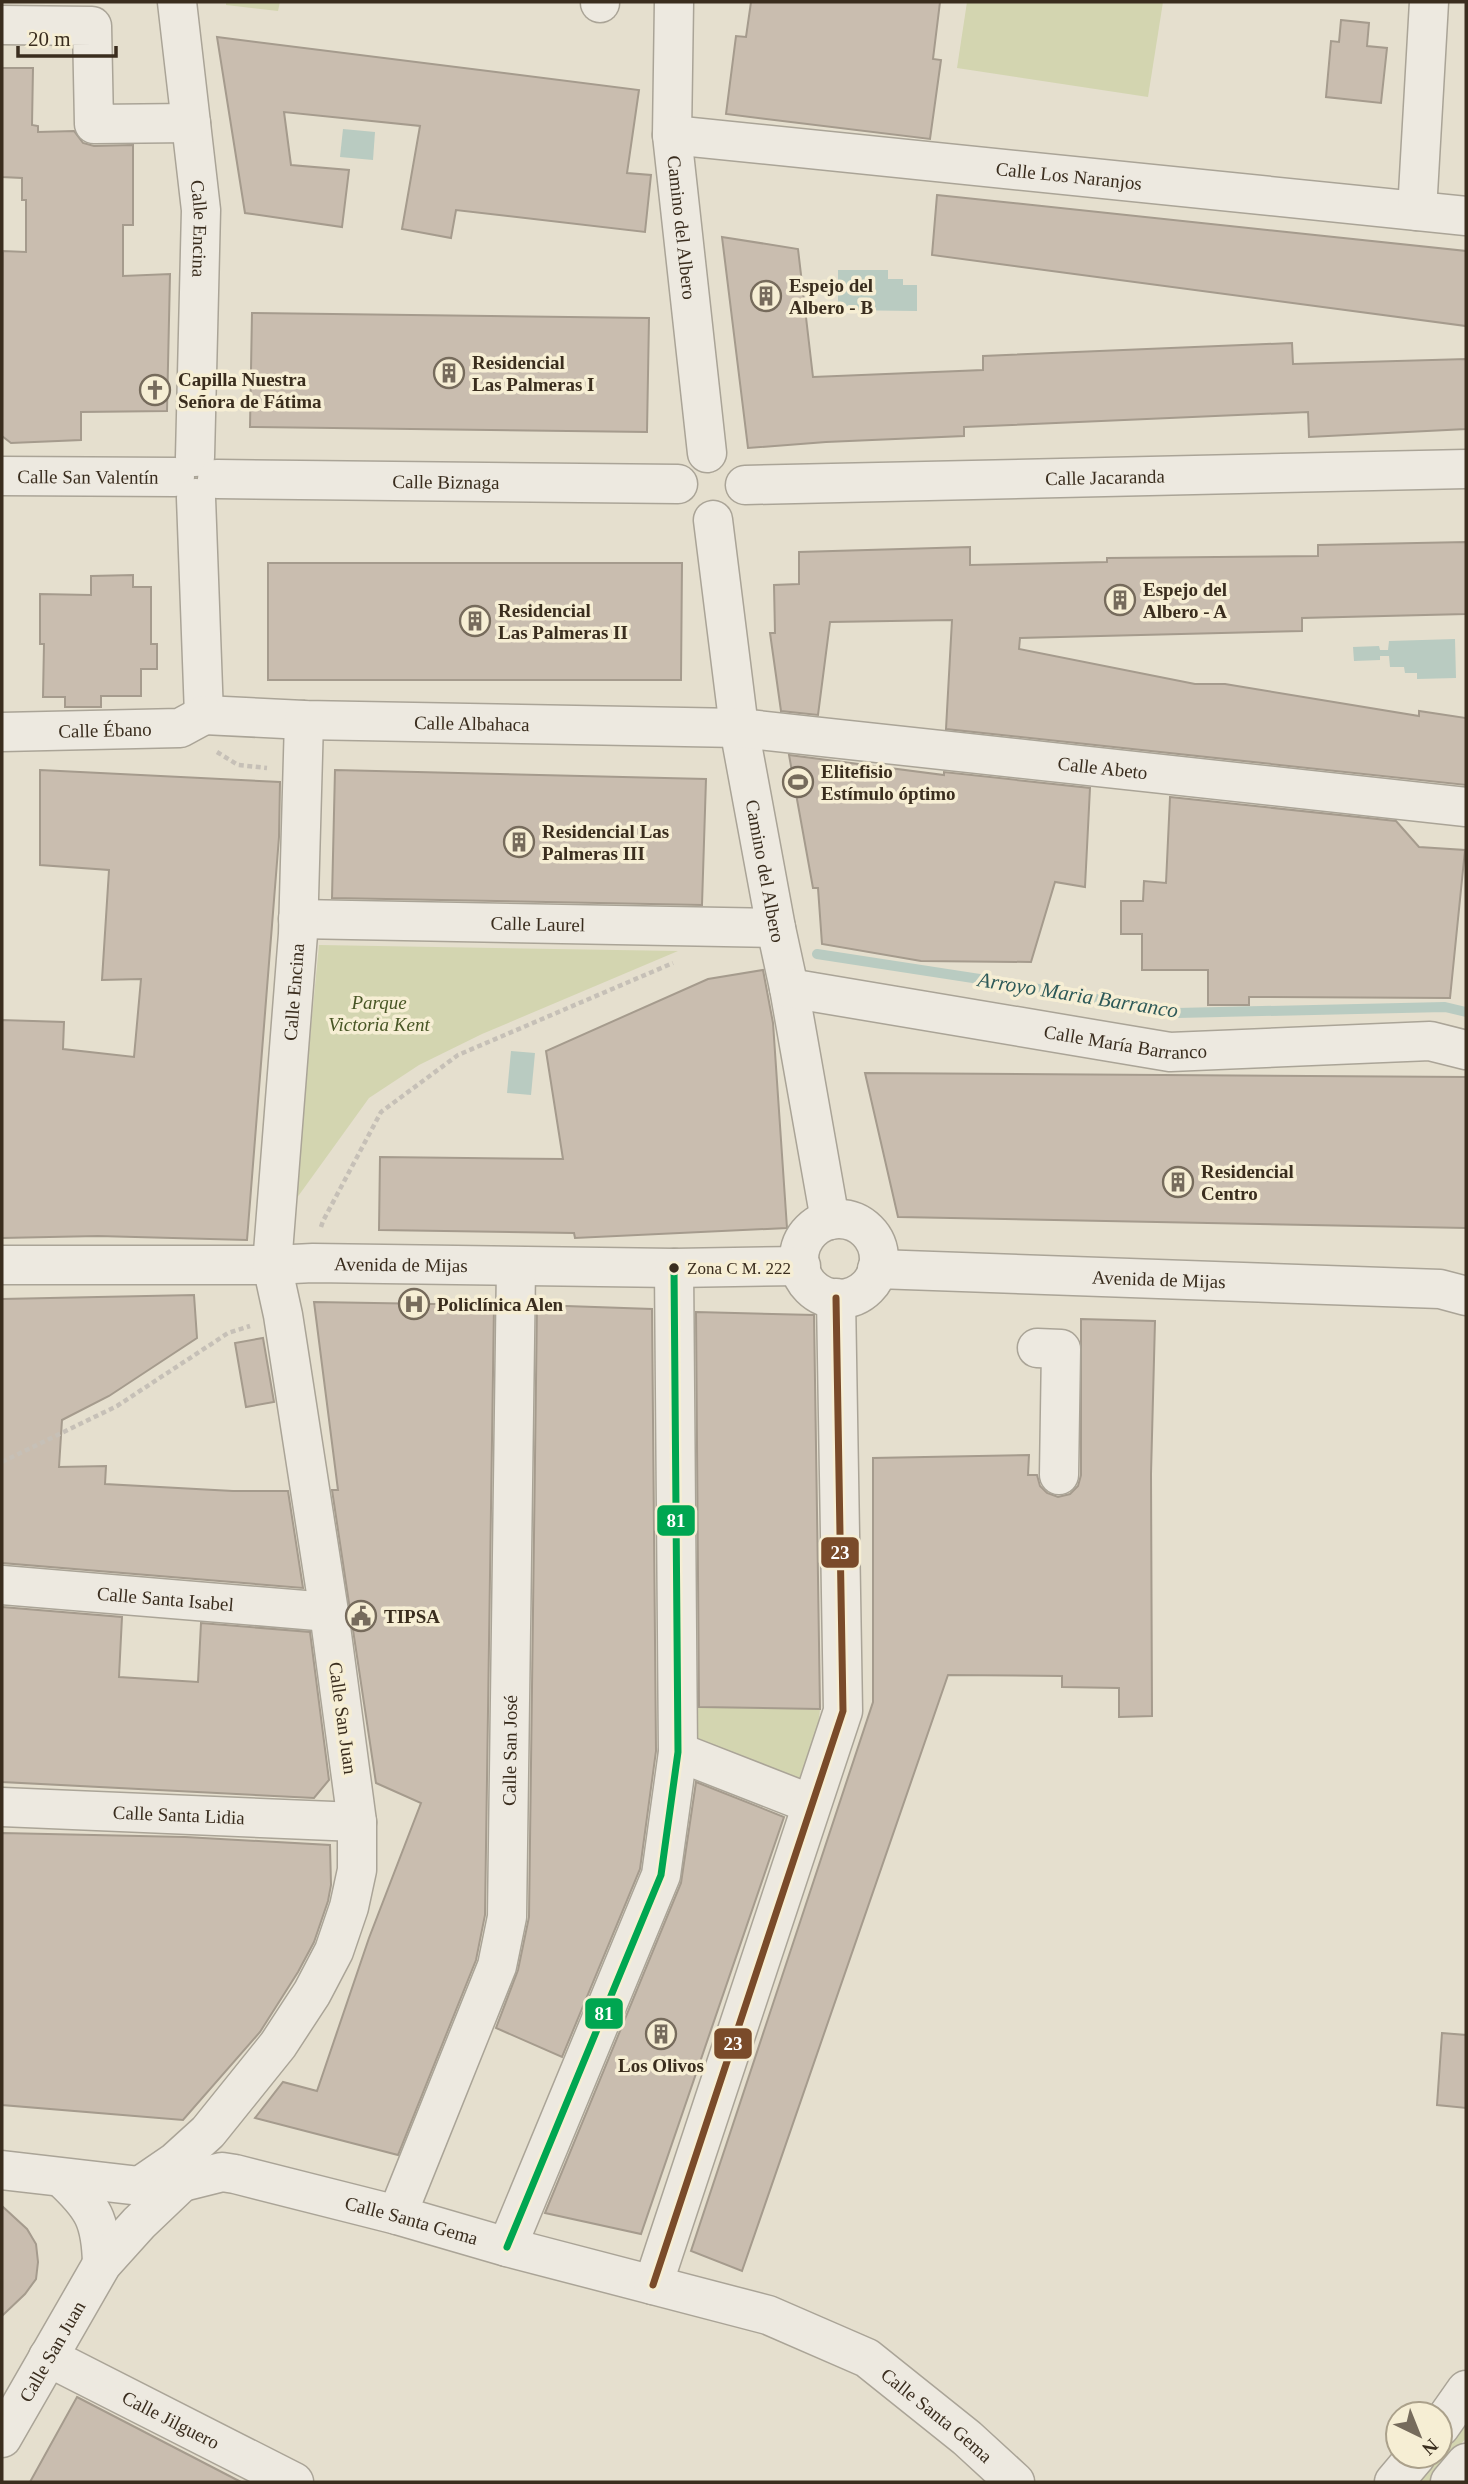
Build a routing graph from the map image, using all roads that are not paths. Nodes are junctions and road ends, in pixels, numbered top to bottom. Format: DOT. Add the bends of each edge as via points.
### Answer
graph roads {
  1 [pos="177,2"];
  2 [pos="674,2"];
  3 [pos="1429,2"];
  4 [pos="2,25"];
  5 [pos="191,123"];
  6 [pos="672,135"];
  7 [pos="1417,211"];
  8 [pos="1466,216"];
  9 [pos="707,453"];
  10 [pos="1466,469"];
  11 [pos="2,476"];
  12 [pos="196,478"];
  13 [pos="678,484"];
  14 [pos="745,485"];
  15 [pos="713,520"];
  16 [pos="204,715"];
  17 [pos="304,720"];
  18 [pos="739,728"];
  19 [pos="2,732"];
  20 [pos="1466,807"];
  21 [pos="298,919"];
  22 [pos="776,928"];
  23 [pos="789,988"];
  24 [pos="1466,1050"];
  25 [pos="830,1220"];
  26 [pos="2,1265"];
  27 [pos="272,1265"];
  28 [pos="801,1266"];
  29 [pos="516,1267"];
  30 [pos="674,1268"];
  31 [pos="877,1269"];
  32 [pos="1457,1289"];
  33 [pos="836,1298"];
  34 [pos="1037,1348"];
  35 [pos="1059,1475"];
  36 [pos="2,1585"];
  37 [pos="329,1612"];
  38 [pos="678,1752"];
  39 [pos="811,1804"];
  40 [pos="2,1807"];
  41 [pos="357,1822"];
  42 [pos="208,2132"];
  43 [pos="2,2169"];
  44 [pos="222,2172"];
  45 [pos="62,2178"];
  46 [pos="182,2182"];
  47 [pos="140,2186"];
  48 [pos="397,2215"];
  49 [pos="507,2247"];
  50 [pos="102,2264"];
  51 [pos="653,2285"];
  52 [pos="48,2357"];
  53 [pos="1466,2390"];
  54 [pos="1454,2407"];
  55 [pos="2,2438"];
  56 [pos="1466,2463"];
  57 [pos="294,2482"];
  58 [pos="1016,2482"];
  59 [pos="1450,2482"];
  1 -- 5 [label="street, Calle Encina"];
  2 -- 6 [label="street, Camino del Albero"];
  3 -- 7 [label="street"];
  4 -- 5 [label="street" via="92,26 94,124"];
  5 -- 12 [label="street, Calle Encina" via="201,210"];
  6 -- 7 [label="street, Calle Los Naranjos"];
  6 -- 9 [label="street, Camino del Albero"];
  7 -- 8 [label="street, Calle Los Naranjos"];
  9 -- 13 [label="street" via="683,467"];
  9 -- 14 [label="street" via="733,460"];
  10 -- 14 [label="street, Calle Jacaranda"];
  11 -- 12 [label="street, Calle San Valentín"];
  12 -- 13 [label="street, Calle Biznaga"];
  12 -- 16 [label="street, Calle Encina"];
  13 -- 15 [label="street" via="684,507 701,519"];
  14 -- 15 [label="street" via="741,503 733,512"];
  15 -- 18 [label="street, Camino del Albero"];
  16 -- 17 [label="street, Calle Albahaca"];
  16 -- 19 [label="street, Calle Ébano" via="180,728"];
  17 -- 18 [label="street, Calle Albahaca"];
  17 -- 21 [label="street, Calle Encina"];
  18 -- 20 [label="street, Calle Abeto"];
  18 -- 22 [label="street, Camino del Albero"];
  21 -- 22 [label="street, Calle Laurel"];
  21 -- 27 [label="street, Calle Encina"];
  22 -- 23 [label="street, Camino del Albero"];
  23 -- 24 [label="street, Calle María Barranco" via="1170,1052 1430,1041"];
  23 -- 25 [label="street, Camino del Albero"];
  25 -- 28 [label="street" via="812,1229 806,1238 800,1249"];
  25 -- 31 [label="street" via="845,1219 866,1229 878,1249"];
  26 -- 27 [label="street, Avenida de Mijas"];
  27 -- 29 [label="street, Avenida de Mijas"];
  27 -- 37 [label="street, Calle San Juan"];
  28 -- 30 [label="street, Avenida de Mijas"];
  28 -- 33 [label="street" via="809,1285"];
  29 -- 30 [label="street, Avenida de Mijas"];
  29 -- 48 [label="street, Calle San José" via="507,1917 497,1966"];
  30 -- 38 [label="street"];
  31 -- 32 [label="street, Avenida de Mijas"];
  31 -- 33 [label="street" via="858,1294"];
  33 -- 39 [label="street" via="843,1711"];
  34 -- 35 [label="street" via="1061,1349"];
  36 -- 37 [label="street, Calle Santa Isabel"];
  37 -- 41 [label="street, Calle San Juan"];
  38 -- 39 [label="street"];
  38 -- 49 [label="street" via="661,1875"];
  39 -- 51 [label="street"];
  40 -- 41 [label="street, Calle Santa Lidia"];
  41 -- 42 [label="street, Calle San Juan" via="357,1870 334,1951 278,2045"];
  42 -- 44 [label="street" via="209,2157"];
  42 -- 47 [label="street, Calle San Juan"];
  43 -- 45 [label="street, Calle Santa Gema"];
  44 -- 46 [label="street, Calle Santa Gema"];
  44 -- 48 [label="street, Calle Santa Gema"];
  45 -- 47 [label="street, Calle Santa Gema"];
  45 -- 50 [label="street" via="86,2201 96,2220"];
  46 -- 47 [label="street, Calle Santa Gema"];
  46 -- 50 [label="street, Calle San Juan"];
  48 -- 49 [label="street, Calle Santa Gema"];
  49 -- 51 [label="street, Calle Santa Gema"];
  50 -- 52 [label="street, Calle San Juan"];
  51 -- 58 [label="street, Calle Santa Gema" via="768,2315 867,2358"];
  52 -- 55 [label="street, Calle San Juan"];
  52 -- 57 [label="street, Calle Jilguero"];
  53 -- 54 [label="street"];
  56 -- 59 [label="street"];
}
